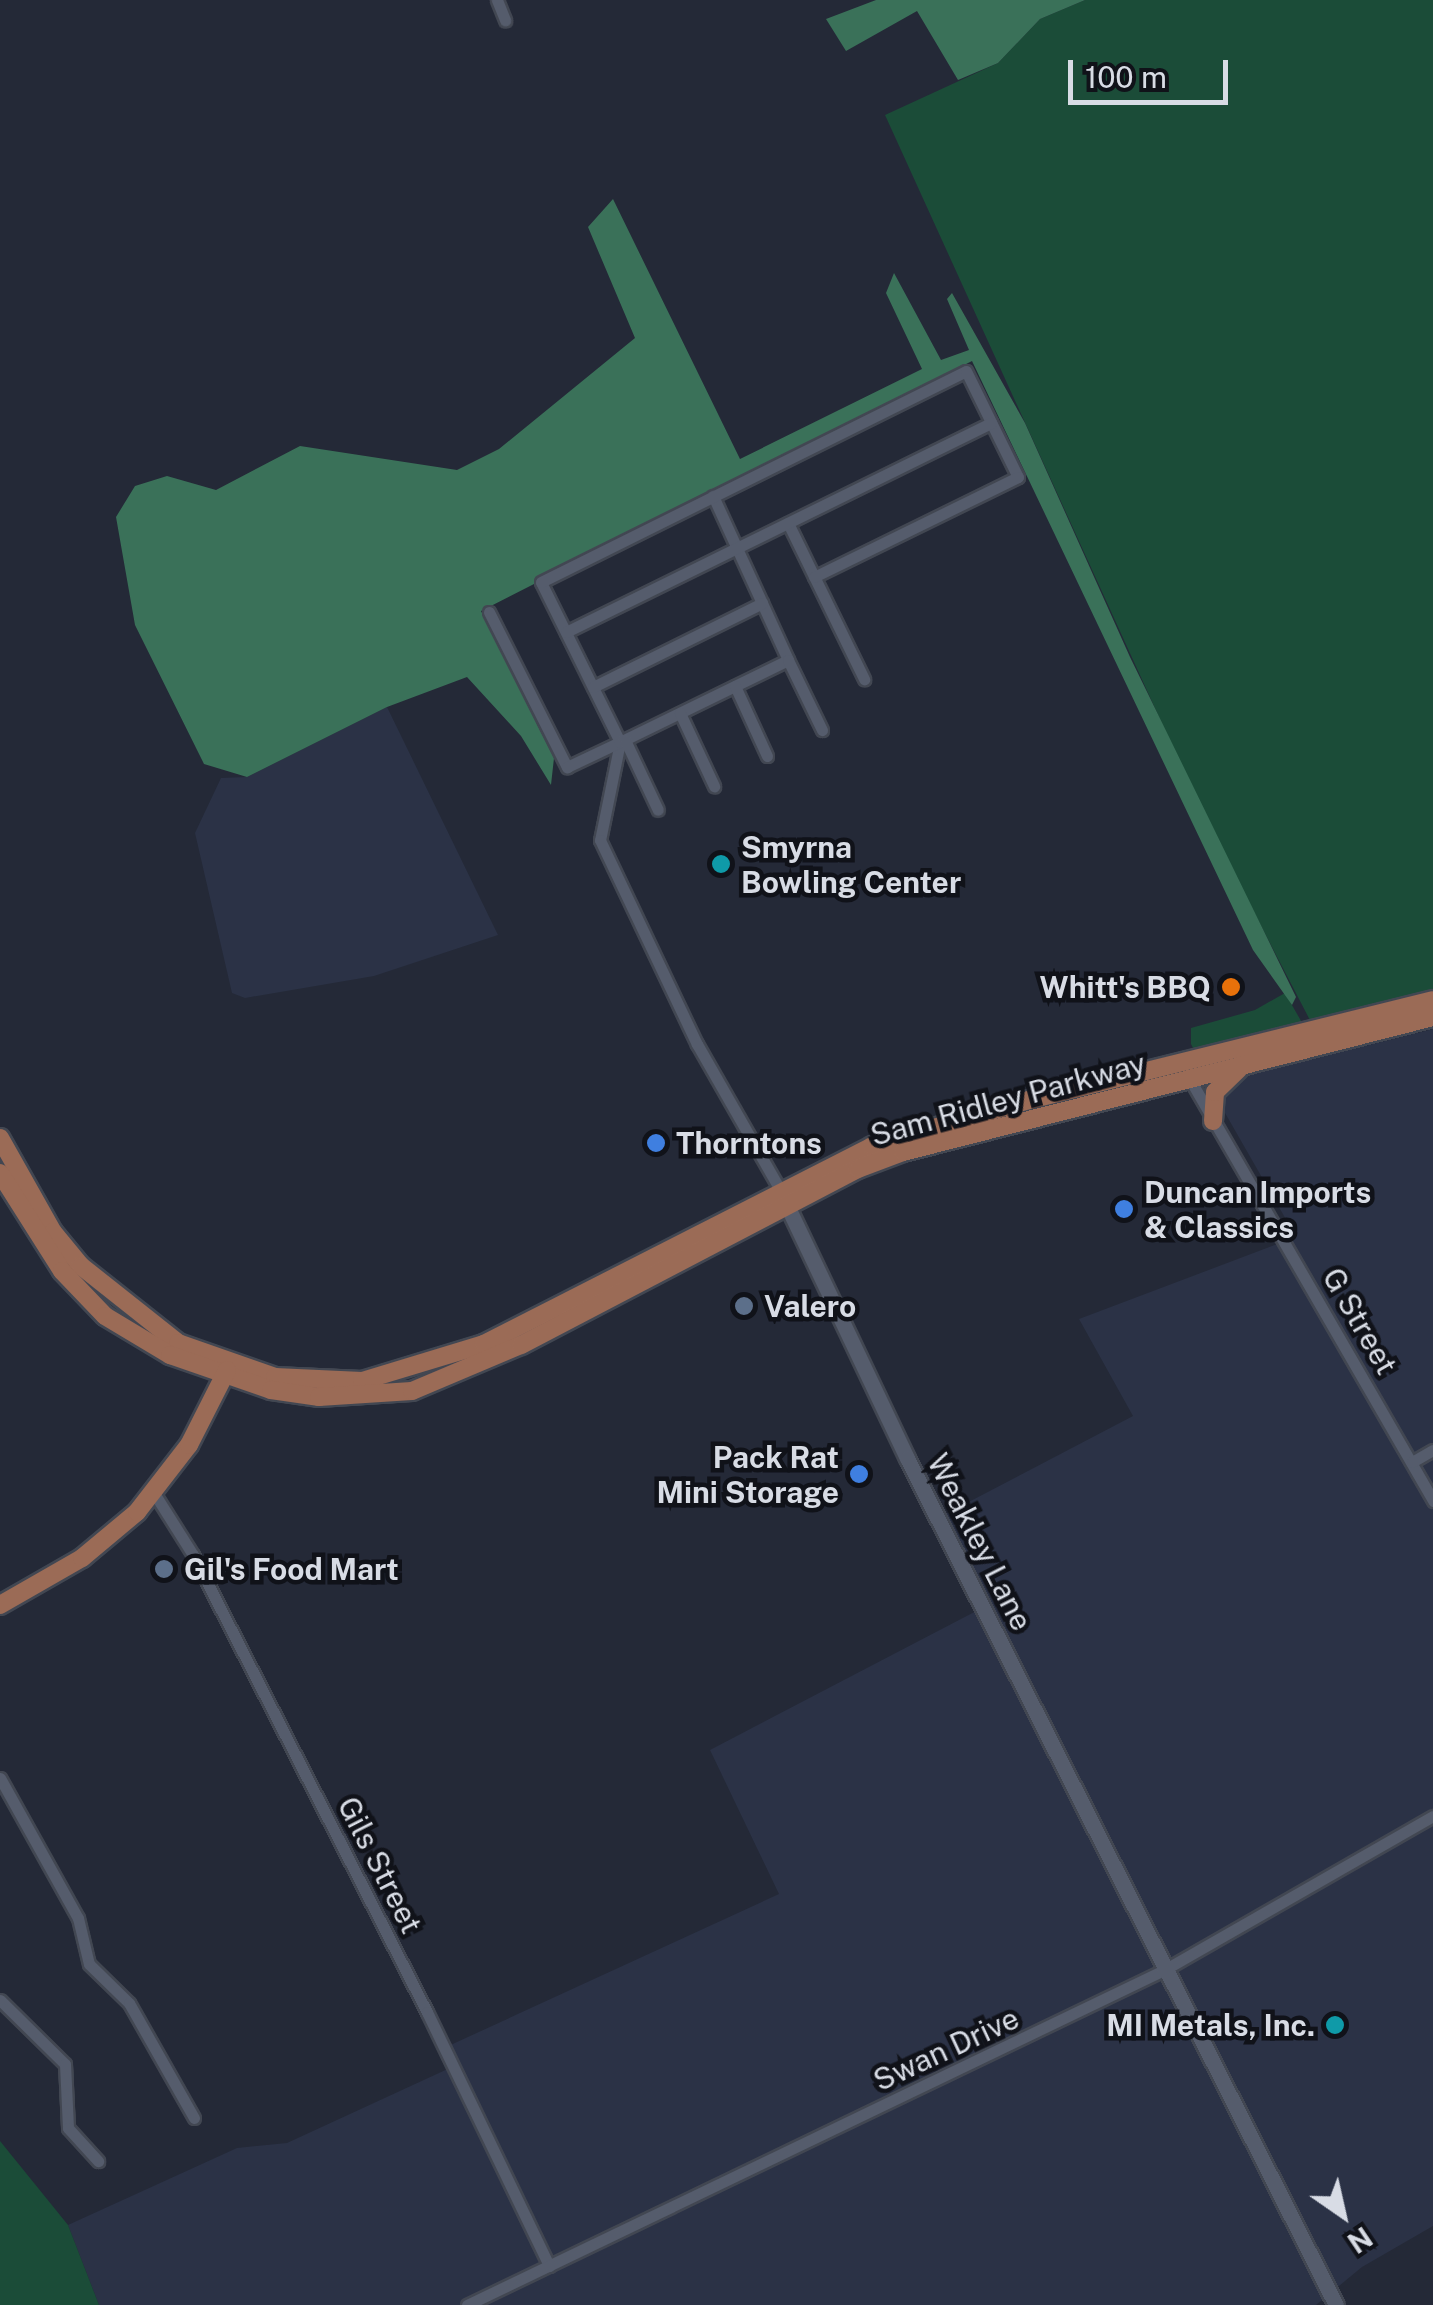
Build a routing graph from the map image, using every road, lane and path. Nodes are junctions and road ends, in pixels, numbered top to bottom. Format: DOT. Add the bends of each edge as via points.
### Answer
graph roads {
  1 [pos="497,0"];
  2 [pos="505,20"];
  3 [pos="992,423"];
  4 [pos="712,496"];
  5 [pos="788,524"];
  6 [pos="737,550"];
  7 [pos="814,577"];
  8 [pos="762,603"];
  9 [pos="489,612"];
  10 [pos="566,632"];
  11 [pos="788,660"];
  12 [pos="864,678"];
  13 [pos="734,686"];
  14 [pos="593,687"];
  15 [pos="680,713"];
  16 [pos="822,730"];
  17 [pos="622,741"];
  18 [pos="767,756"];
  19 [pos="714,786"];
  20 [pos="658,810"];
  21 [pos="1433,1000"];
  22 [pos="1433,1016"];
  23 [pos="1247,1064"];
  24 [pos="1187,1070"];
  25 [pos="1213,1122"];
  26 [pos="0,1138"];
  27 [pos="0,1174"];
  28 [pos="783,1197"];
  29 [pos="227,1372"];
  30 [pos="1433,1450"];
  31 [pos="1412,1462"];
  32 [pos="154,1493"];
  33 [pos="1433,1501"];
  34 [pos="0,1605"];
  35 [pos="0,1778"];
  36 [pos="12,1801"];
  37 [pos="0,1808"];
  38 [pos="1433,1816"];
  39 [pos="1164,1970"];
  40 [pos="0,2000"];
  41 [pos="194,2118"];
  42 [pos="98,2162"];
  43 [pos="548,2266"];
  44 [pos="467,2305"];
  45 [pos="1336,2305"];
  1 -- 2 [label="street"];
  3 -- 4 [label="street" via="966,371"];
  3 -- 5 [label="street"];
  3 -- 7 [label="street" via="1018,477"];
  4 -- 6 [label="street"];
  4 -- 10 [label="street" via="541,582"];
  5 -- 6 [label="street"];
  5 -- 7 [label="street"];
  6 -- 8 [label="street"];
  6 -- 10 [label="street"];
  7 -- 12 [label="street"];
  8 -- 11 [label="street"];
  8 -- 14 [label="street"];
  9 -- 17 [label="street" via="568,768"];
  10 -- 14 [label="street"];
  11 -- 13 [label="street"];
  11 -- 16 [label="street"];
  13 -- 15 [label="street"];
  13 -- 18 [label="street"];
  14 -- 17 [label="street"];
  15 -- 17 [label="street"];
  15 -- 19 [label="street"];
  17 -- 20 [label="street"];
  17 -- 28 [label="street, Weakley Lane" via="600,840 698,1044"];
  21 -- 24 [label="main road, Sam Ridley Parkway"];
  22 -- 23 [label="main road, Sam Ridley Parkway"];
  23 -- 24 [label="main road, Sam Ridley Parkway"];
  23 -- 25 [label="main road" via="1215,1092"];
  24 -- 25 [label="street, G Street"];
  24 -- 28 [label="main road, Sam Ridley Parkway" via="912,1150"];
  25 -- 31 [label="street, G Street"];
  26 -- 29 [label="main road" via="53,1232 82,1266 178,1343"];
  27 -- 29 [label="main road" via="62,1271 105,1316 170,1356"];
  28 -- 29 [label="main road, Sam Ridley Parkway" via="521,1345 412,1391 319,1397"];
  28 -- 39 [label="main road, Weakley Lane"];
  29 -- 32 [label="main road"];
  30 -- 31 [label="street"];
  31 -- 33 [label="street, G Street"];
  32 -- 34 [label="main road" via="110,1538"];
  32 -- 43 [label="street, Gils Street" via="193,1555 427,2012"];
  35 -- 36 [label="street"];
  36 -- 37 [label="street"];
  36 -- 41 [label="street" via="78,1918 88,1964 129,2003"];
  38 -- 39 [label="street, Swan Drive"];
  39 -- 43 [label="street, Swan Drive"];
  39 -- 45 [label="main road, Weakley Lane"];
  40 -- 42 [label="street" via="66,2064 68,2128"];
  43 -- 44 [label="street, Swan Drive"];
}
